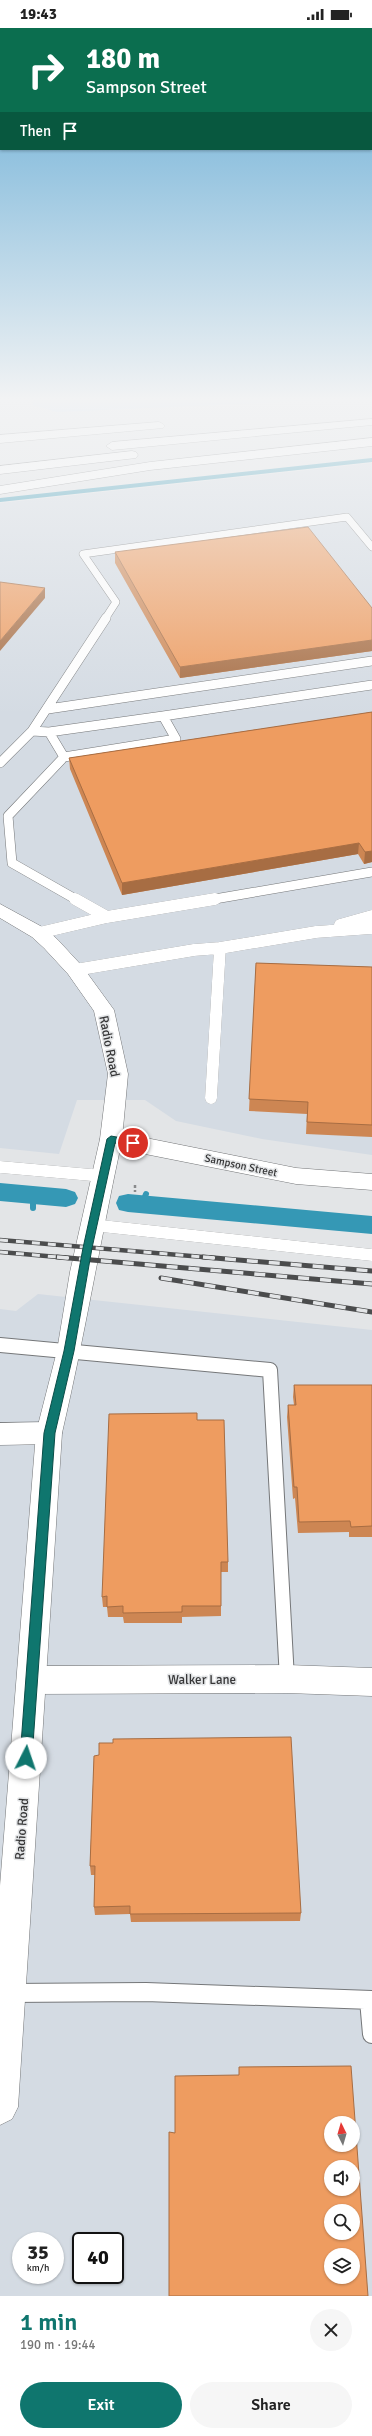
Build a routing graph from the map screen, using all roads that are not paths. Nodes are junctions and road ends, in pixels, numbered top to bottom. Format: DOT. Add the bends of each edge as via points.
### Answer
graph roads {
  1 [pos="372,547"];
  2 [pos="372,661"];
  3 [pos="372,685"];
  4 [pos="48,710"];
  5 [pos="163,716"];
  6 [pos="32,731"];
  7 [pos="49,732"];
  8 [pos="64,756"];
  9 [pos="0,763"];
  10 [pos="4,819"];
  11 [pos="0,857"];
  12 [pos="12,863"];
  13 [pos="372,872"];
  14 [pos="0,910"];
  15 [pos="372,916"];
  16 [pos="107,917"];
  17 [pos="372,928"];
  18 [pos="316,932"];
  19 [pos="39,933"];
  20 [pos="220,948"];
  21 [pos="75,970"];
  22 [pos="211,1098"];
  23 [pos="111,1139"];
  24 [pos="0,1167"];
  25 [pos="102,1181"];
  26 [pos="372,1182"];
  27 [pos="93,1221"];
  28 [pos="372,1255"];
  29 [pos="0,1345"];
  30 [pos="69,1351"];
  31 [pos="49,1433"];
  32 [pos="0,1434"];
  33 [pos="287,1679"];
  34 [pos="32,1680"];
  35 [pos="372,1682"];
  36 [pos="8,1993"];
  37 [pos="371,2000"];
  38 [pos="372,2034"];
  39 [pos="0,2107"];
  1 -- 4 [label="lane" via="347,517 83,554 116,602"];
  2 -- 4 [label="lane"];
  3 -- 5 [label="lane"];
  4 -- 6 [label="lane"];
  5 -- 7 [label="lane"];
  5 -- 8 [label="lane" via="176,739"];
  6 -- 7 [label="lane"];
  6 -- 9 [label="lane"];
  7 -- 8 [label="lane"];
  8 -- 10 [label="lane"];
  10 -- 12 [label="lane"];
  11 -- 12 [label="lane"];
  12 -- 16 [label="lane"];
  13 -- 16 [label="lane"];
  14 -- 19 [label="main road, Radio Road"];
  15 -- 18 [label="lane"];
  16 -- 19 [label="lane"];
  17 -- 18 [label="lane"];
  18 -- 20 [label="lane"];
  19 -- 21 [label="main road, Radio Road"];
  20 -- 21 [label="lane"];
  20 -- 22 [label="lane"];
  21 -- 23 [label="main road, Radio Road" via="104,1010 118,1074"];
  23 -- 25 [label="main road, Radio Road"];
  23 -- 26 [label="main road, Sampson Street" via="296,1176"];
  24 -- 25 [label="lane"];
  25 -- 27 [label="main road, Radio Road"];
  27 -- 28 [label="lane"];
  27 -- 30 [label="main road, Radio Road"];
  29 -- 30 [label="lane"];
  30 -- 31 [label="main road, Radio Road"];
  30 -- 33 [label="lane" via="270,1370"];
  31 -- 32 [label="main road"];
  31 -- 34 [label="main road, Radio Road"];
  33 -- 34 [label="main road, Walker Lane"];
  33 -- 35 [label="main road, Walker Lane"];
  34 -- 36 [label="main road, Radio Road"];
  36 -- 37 [label="lane" via="146,1992"];
  36 -- 39 [label="main road, Radio Road"];
  37 -- 38 [label="lane"];
}
